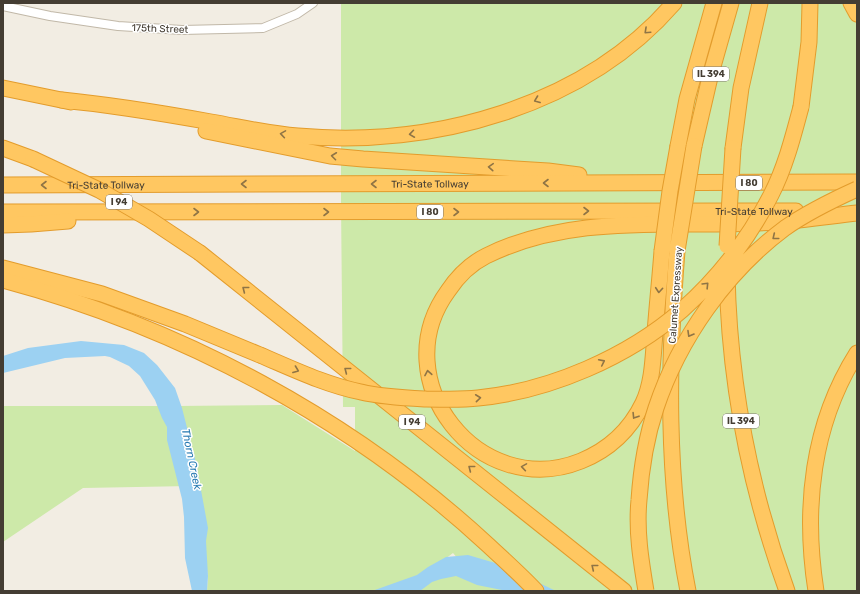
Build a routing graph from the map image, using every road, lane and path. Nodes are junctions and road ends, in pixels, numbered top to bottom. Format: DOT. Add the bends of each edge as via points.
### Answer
graph roads {
  1 [pos="313,3"];
  2 [pos="674,3"];
  3 [pos="714,3"];
  4 [pos="731,3"];
  5 [pos="760,3"];
  6 [pos="810,3"];
  7 [pos="851,3"];
  8 [pos="3,6"];
  9 [pos="857,14"];
  10 [pos="3,88"];
  11 [pos="62,100"];
  12 [pos="3,148"];
  13 [pos="857,182"];
  14 [pos="641,183"];
  15 [pos="3,185"];
  16 [pos="857,189"];
  17 [pos="3,212"];
  18 [pos="165,212"];
  19 [pos="857,212"];
  20 [pos="3,225"];
  21 [pos="3,268"];
  22 [pos="3,280"];
  23 [pos="857,353"];
  24 [pos="536,591"];
  25 [pos="624,591"];
  26 [pos="646,591"];
  27 [pos="688,591"];
  28 [pos="787,591"];
  29 [pos="816,591"];
  1 -- 8 [label="street, 175th Street" via="297,14 263,28 182,30 118,26"];
  2 -- 11 [label="highway, one-way" via="623,51 571,84 542,98 444,129 376,138 297,136 123,107"];
  3 -- 19 [label="highway, one-way, bridge" via="688,99 670,191 662,251 652,366 647,392 643,404 629,425 600,452 574,464 535,469 504,463 476,449 464,439 439,406 430,380 426,356 428,332 437,308 455,281 470,266 505,247 566,230 590,227 634,224 775,222"];
  4 -- 27 [label="highway, Calumet Expressway / IL 394, bridge" via="694,146 677,251 672,326 671,444"];
  5 -- 28 [label="highway, IL 394, bridge" via="741,88 733,148 727,246 730,335 735,386 746,447 757,496"];
  21 -- 6 [label="highway, one-way, bridge" via="102,294 185,324 324,381 361,392 401,398 478,398 549,383 581,372 646,337 682,310 718,274 747,235 771,195 783,167 801,107 809,42"];
  7 -- 9 [label="highway"];
  10 -- 11 [label="highway"];
  14 -- 11 [label="highway, one-way" via="548,171 330,156"];
  25 -- 12 [label="highway, I 94, one-way, bridge" via="200,253 99,190"];
  13 -- 14 [label="highway, Tri-State Tollway / I 80"];
  14 -- 15 [label="highway, Tri-State Tollway / I 80, one-way"];
  16 -- 26 [label="highway, one-way, bridge" via="786,228 761,248 739,270 697,322 680,352 656,408 643,465 639,530"];
  17 -- 18 [label="highway, Tri-State Tollway / I 80"];
  18 -- 19 [label="highway, Tri-State Tollway / I 80, one-way"];
  18 -- 20 [label="highway"];
  22 -- 24 [label="highway" via="107,313 172,339 243,373 299,404 424,490 462,520"];
  23 -- 29 [label="highway" via="834,396 817,449 812,482 811,516 811,550"];
}
